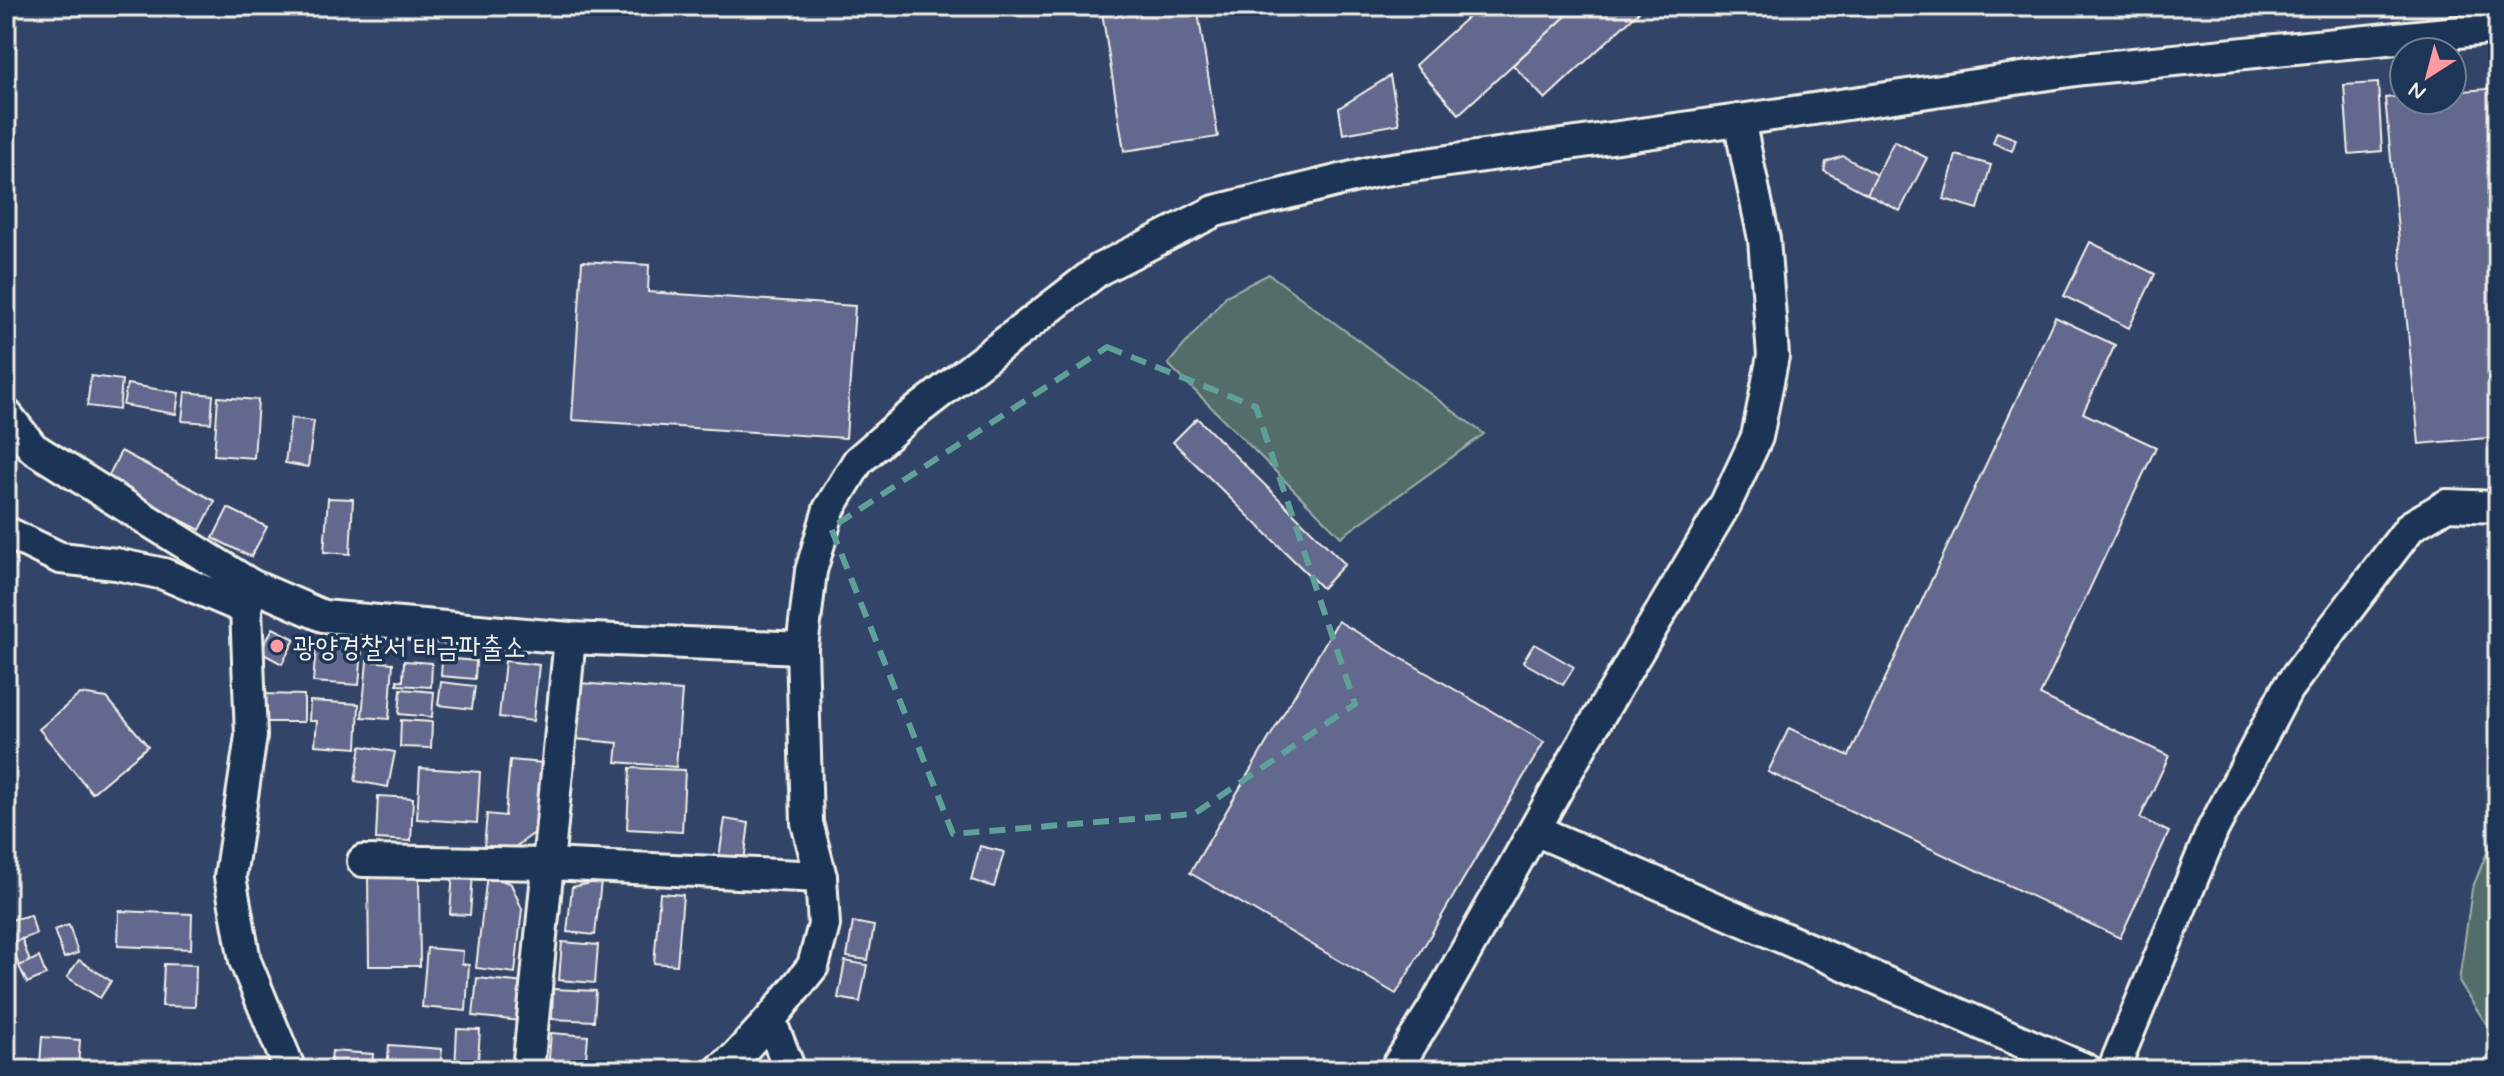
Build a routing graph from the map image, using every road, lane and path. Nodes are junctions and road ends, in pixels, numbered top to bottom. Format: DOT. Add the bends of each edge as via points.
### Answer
graph roads {
  1 [pos="2498,28"];
  2 [pos="1739,120"];
  3 [pos="6,414"];
  4 [pos="2498,507"];
  5 [pos="6,532"];
  6 [pos="248,597"];
  7 [pos="570,638"];
  8 [pos="802,648"];
  9 [pos="1535,830"];
  10 [pos="363,861"];
  11 [pos="549,864"];
  12 [pos="821,877"];
  13 [pos="770,1020"];
  14 [pos="290,1070"];
  15 [pos="528,1070"];
  16 [pos="720,1070"];
  17 [pos="790,1070"];
  18 [pos="1395,1070"];
  19 [pos="2087,1070"];
  20 [pos="2113,1070"];
  1 -- 2 [label="street" via="2083,69"];
  2 -- 8 [label="street" via="1377,171 1215,211 1100,269 858,461 829,509 811,571"];
  2 -- 9 [label="street" via="1764,239 1773,356 1757,437 1726,503"];
  3 -- 6 [label="street" via="33,448"];
  4 -- 20 [label="street" via="2447,505 2411,526 2287,689 2213,829"];
  5 -- 6 [label="street" via="60,558 116,564"];
  6 -- 7 [label="street" via="323,616"];
  6 -- 14 [label="street" via="251,736 230,877 245,961"];
  7 -- 8 [label="street"];
  7 -- 11 [label="street"];
  8 -- 12 [label="street" via="807,823"];
  9 -- 18 [label="street"];
  9 -- 19 [label="street"];
  10 -- 11 [label="street"];
  11 -- 12 [label="street"];
  11 -- 15 [label="street"];
  12 -- 13 [label="street" via="824,925 813,966"];
  13 -- 16 [label="street"];
  13 -- 17 [label="street"];
}
